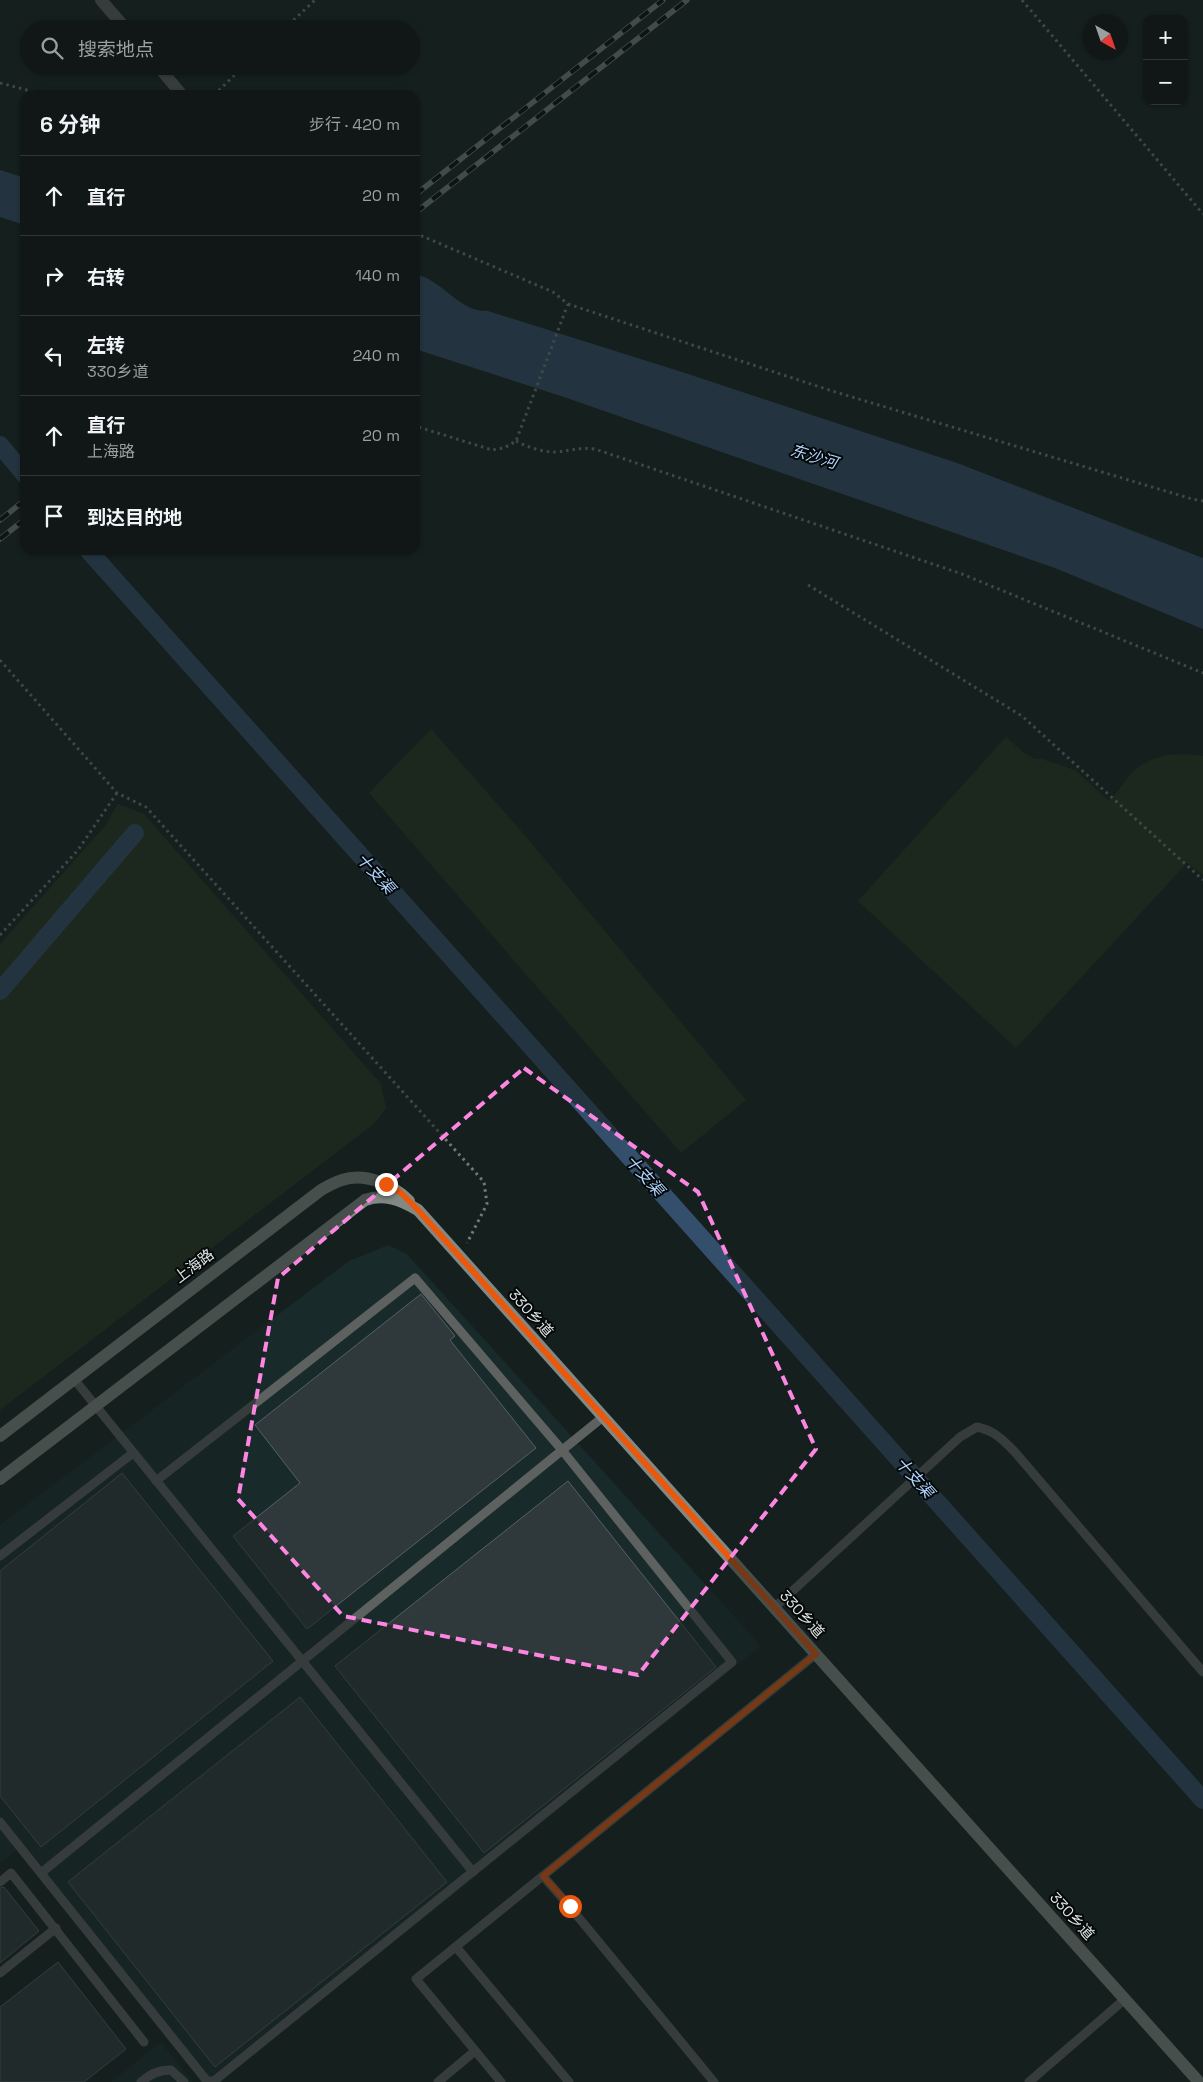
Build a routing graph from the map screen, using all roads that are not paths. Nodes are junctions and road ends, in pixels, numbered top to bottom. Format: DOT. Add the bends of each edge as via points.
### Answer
graph roads {
  1 [pos="101,0"];
  2 [pos="118,20"];
  3 [pos="165,75"];
  4 [pos="178,90"];
  5 [pos="418,1210"];
  6 [pos="74,1379"];
  7 [pos="95,1406"];
  8 [pos="603,1417"];
  9 [pos="0,1436"];
  10 [pos="562,1450"];
  11 [pos="133,1453"];
  12 [pos="0,1479"];
  13 [pos="156,1481"];
  14 [pos="0,1556"];
  15 [pos="774,1608"];
  16 [pos="816,1654"];
  17 [pos="302,1662"];
  18 [pos="1203,1672"];
  19 [pos="0,1822"];
  20 [pos="473,1872"];
  21 [pos="41,1873"];
  22 [pos="543,1876"];
  23 [pos="0,1882"];
  24 [pos="56,1928"];
  25 [pos="456,1947"];
  26 [pos="0,1973"];
  27 [pos="1125,1999"];
  28 [pos="144,2042"];
  29 [pos="475,2051"];
  30 [pos="141,2082"];
  31 [pos="184,2082"];
  32 [pos="438,2082"];
  33 [pos="501,2082"];
  34 [pos="569,2082"];
  35 [pos="714,2082"];
  36 [pos="1029,2082"];
  37 [pos="1199,2082"];
  1 -- 2 [label="street"];
  3 -- 4 [label="street"];
  5 -- 6 [label="street, 上海路" via="400,1192 362,1177 342,1180 321,1190"];
  5 -- 7 [label="street, 330乡道" via="391,1198 365,1200"];
  5 -- 8 [label="street, 330乡道"];
  6 -- 7 [label="lane"];
  6 -- 9 [label="street, 上海路"];
  7 -- 11 [label="lane"];
  7 -- 12 [label="street"];
  8 -- 10 [label="lane"];
  8 -- 15 [label="street, 330乡道"];
  10 -- 13 [label="lane" via="415,1278"];
  10 -- 17 [label="lane"];
  10 -- 20 [label="lane" via="732,1662"];
  11 -- 13 [label="lane"];
  11 -- 14 [label="lane"];
  13 -- 17 [label="lane"];
  15 -- 16 [label="street, 330乡道"];
  15 -- 18 [label="lane" via="944,1451 977,1427 997,1435 1014,1451"];
  16 -- 22 [label="lane"];
  16 -- 27 [label="street, 330乡道"];
  17 -- 20 [label="lane"];
  17 -- 21 [label="lane"];
  19 -- 21 [label="lane"];
  20 -- 21 [label="lane" via="214,2081 207,2081"];
  22 -- 25 [label="lane"];
  22 -- 35 [label="lane"];
  23 -- 24 [label="lane" via="12,1873"];
  24 -- 26 [label="lane"];
  24 -- 28 [label="lane"];
  25 -- 29 [label="lane" via="416,1979"];
  25 -- 34 [label="lane"];
  27 -- 36 [label="lane"];
  27 -- 37 [label="street, 330乡道"];
  29 -- 32 [label="lane"];
  29 -- 33 [label="lane"];
  30 -- 31 [label="lane" via="162,2070 171,2070"];
}
